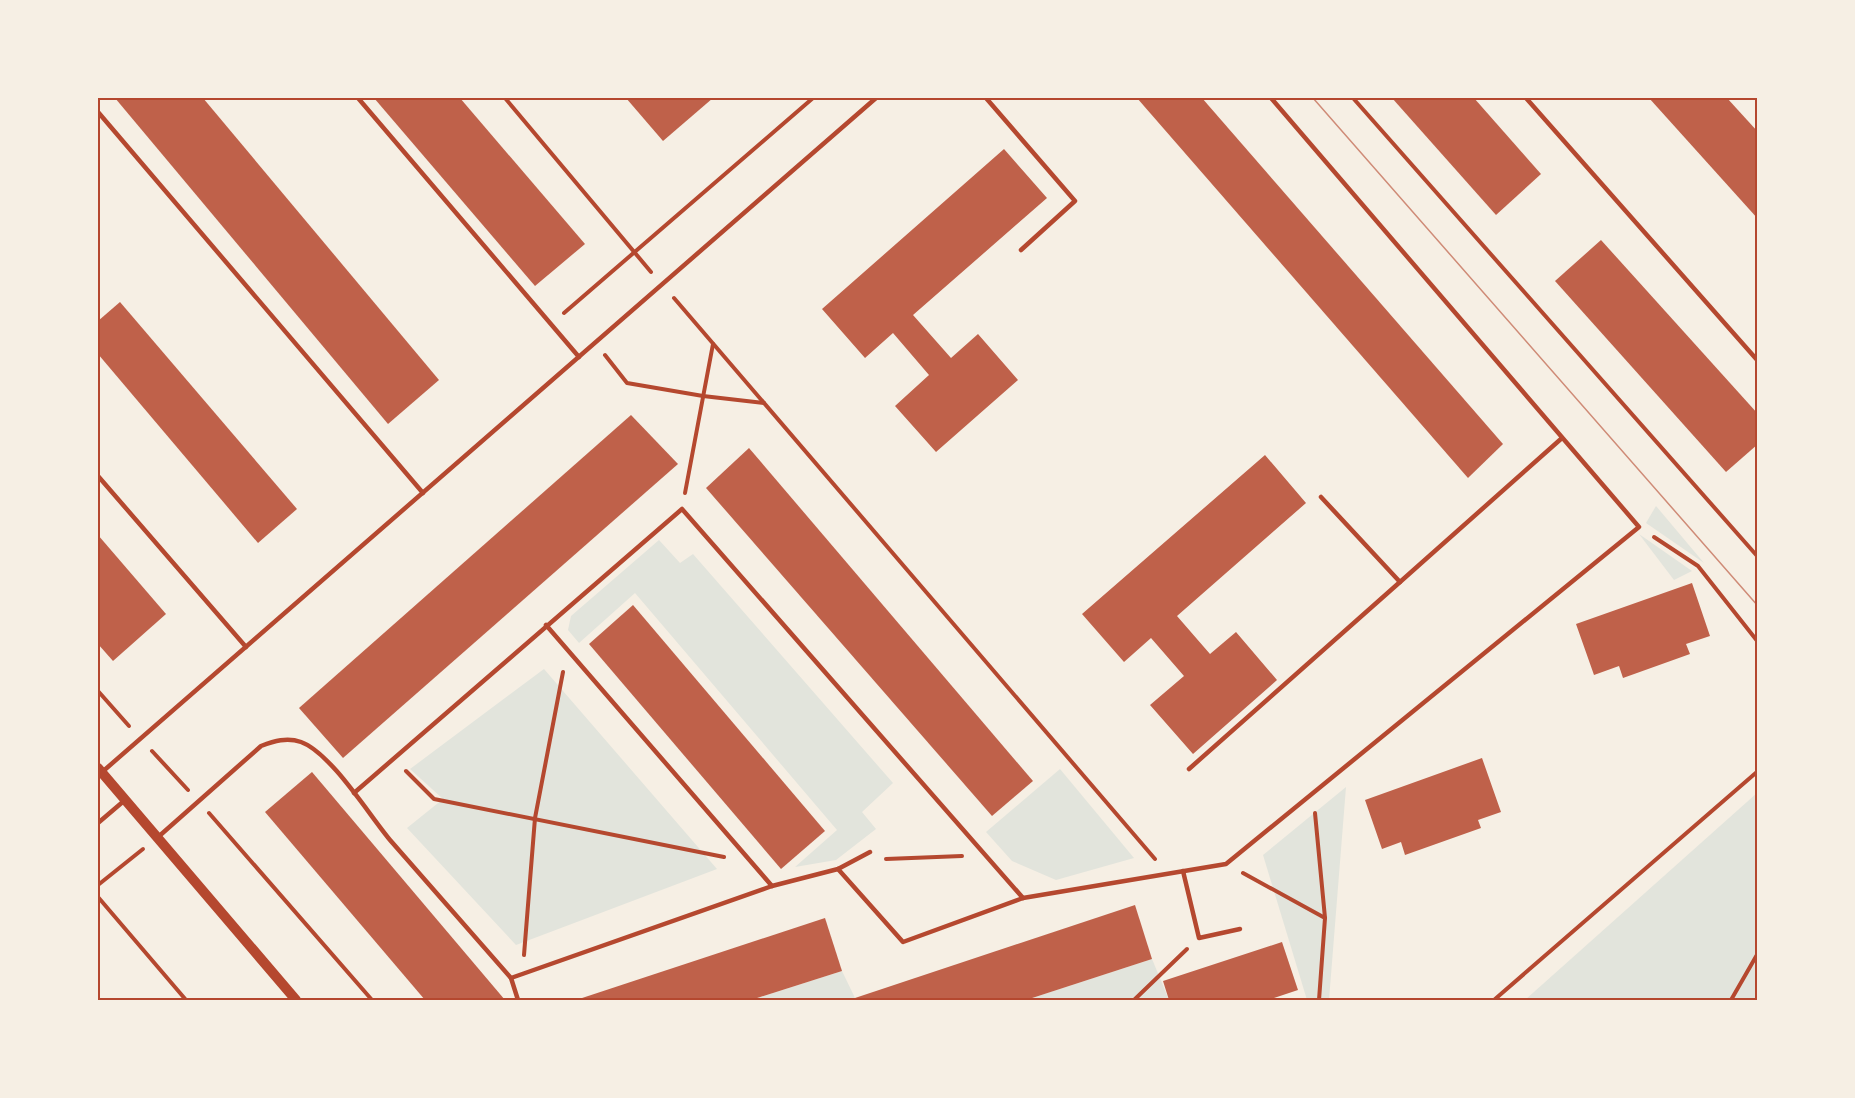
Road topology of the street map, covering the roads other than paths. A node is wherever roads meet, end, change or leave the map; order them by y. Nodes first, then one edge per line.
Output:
1 (358, 98) edge
2 (876, 98) edge
3 (986, 98) edge
4 (1271, 98) edge
5 (1526, 98) edge
6 (98, 112) edge
7 (1022, 250) dead end
8 (579, 357) junction
9 (1758, 361) edge
10 (1562, 438) junction
11 (98, 476) edge
12 (423, 493) junction
13 (1321, 497) dead end
14 (1400, 582) junction
15 (546, 625) junction
16 (246, 647) junction
17 (1190, 769) dead end
18 (99, 771) edge
19 (354, 793) junction
20 (125, 800) junction
21 (98, 823) edge
22 (158, 838) junction
23 (870, 852) dead end
24 (838, 869) junction
25 (1183, 871) junction
26 (772, 886) junction
27 (1023, 898) junction
28 (1240, 929) dead end
29 (511, 978) junction
30 (296, 1000) edge
31 (518, 1000) edge

1 - 8 lane
2 - 8 lane
3 - 7 lane
4 - 10 lane
5 - 9 lane
6 - 12 lane
8 - 12 lane
10 - 14 lane
10 - 25 lane
11 - 16 lane
12 - 16 lane
13 - 14 lane
14 - 17 lane
15 - 19 lane
15 - 26 lane
15 - 27 lane
16 - 18 lane
18 - 20 street
19 - 22 lane
19 - 29 lane
20 - 21 lane
20 - 22 street
22 - 30 street
23 - 24 lane
24 - 26 lane
24 - 27 lane
25 - 27 lane
25 - 28 lane
26 - 29 lane
29 - 31 lane

